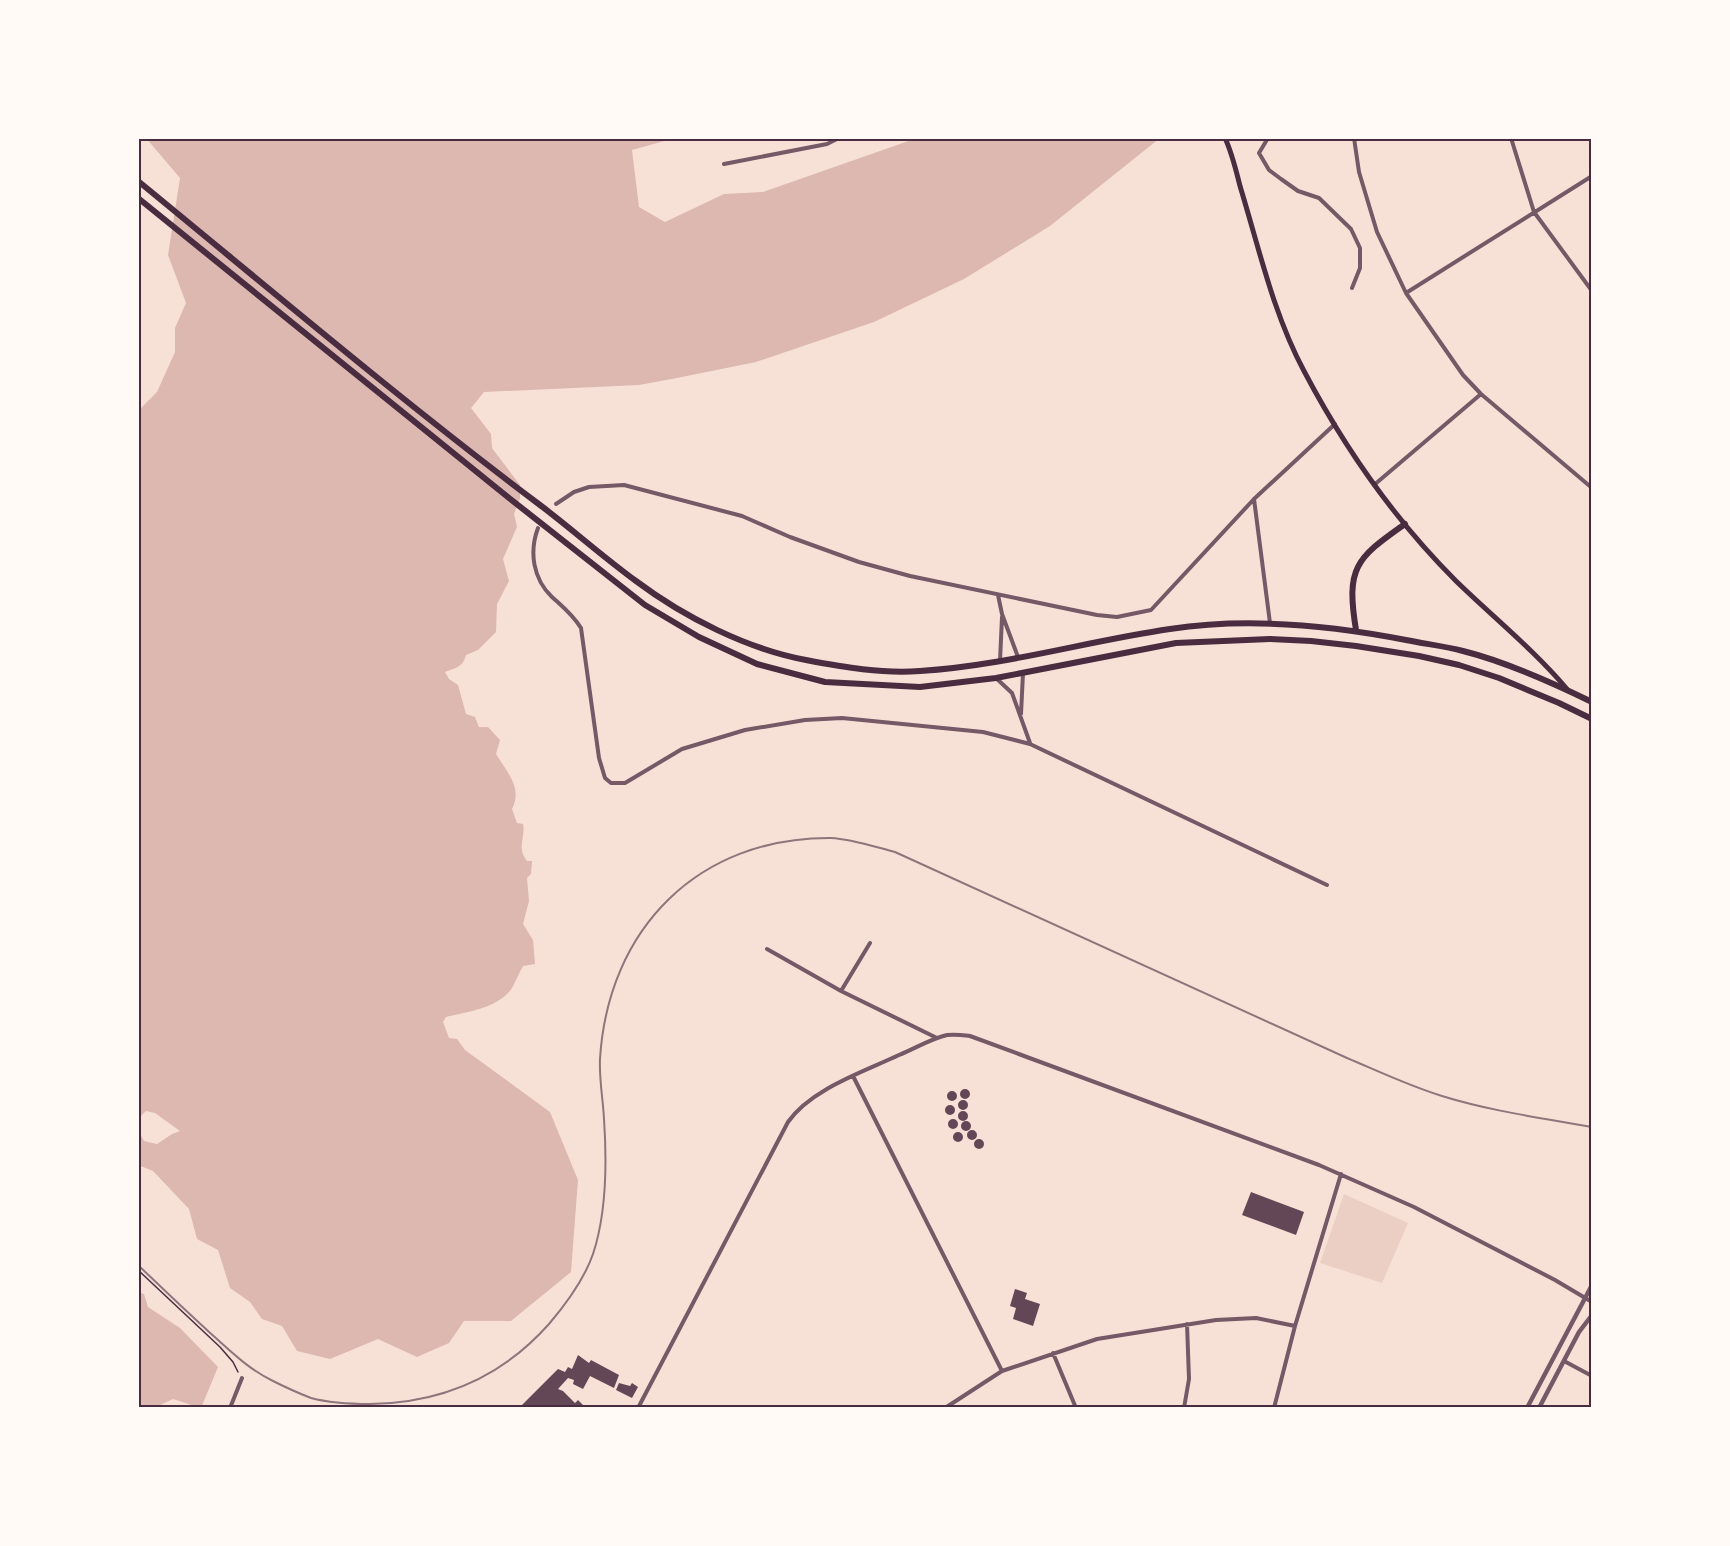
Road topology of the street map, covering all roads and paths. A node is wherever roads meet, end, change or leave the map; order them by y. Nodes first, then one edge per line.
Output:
1 (839, 138) edge
2 (1268, 138) edge
3 (1354, 138) edge
4 (1511, 138) edge
5 (1226, 141) edge
6 (724, 164) dead end
7 (1592, 176) edge
8 (138, 181) edge
9 (138, 198) edge
10 (1534, 212) junction
11 (1352, 288) dead end
12 (1592, 291) edge
13 (1406, 293) junction
14 (1480, 394) junction
15 (1335, 424) junction
16 (1374, 485) junction
17 (1592, 488) edge
18 (1254, 499) junction
19 (556, 504) dead end
20 (1405, 524) junction
21 (538, 528) dead end
22 (998, 595) junction
23 (1002, 614) junction
24 (1270, 623) junction
25 (1356, 630) junction
26 (1018, 657) junction
27 (1000, 662) junction
28 (1023, 673) junction
29 (996, 678) junction
30 (1568, 690) junction
31 (1592, 702) edge
32 (1021, 718) junction
33 (1592, 719) edge
34 (1030, 744) junction
35 (1327, 885) dead end
36 (870, 943) dead end
37 (767, 949) dead end
38 (841, 991) junction
39 (937, 1038) junction
40 (853, 1076) junction
41 (1341, 1174) junction
42 (138, 1270) edge
43 (1592, 1285) edge
44 (1585, 1298) junction
45 (1592, 1302) edge
46 (1592, 1315) edge
47 (1187, 1324) junction
48 (1294, 1326) junction
49 (1053, 1353) junction
50 (1563, 1360) junction
51 (1002, 1371) junction
52 (1592, 1376) edge
53 (242, 1378) joint
54 (230, 1408) edge
55 (638, 1408) edge
56 (945, 1408) edge
57 (1076, 1408) edge
58 (1184, 1408) edge
59 (1274, 1408) edge
60 (1527, 1408) edge
61 (1539, 1408) edge

1 - 6 street
2 - 11 street
3 - 13 street
4 - 10 street
5 - 15 main road
7 - 10 street
8 - 27 highway
9 - 29 highway
10 - 12 street
10 - 13 street
13 - 14 street
14 - 16 street
14 - 17 street
15 - 16 main road
15 - 18 street
16 - 20 main road
18 - 22 street
18 - 24 street
19 - 22 street
20 - 25 highway
20 - 30 main road
21 - 34 street
22 - 23 street
23 - 26 street
23 - 27 street
24 - 25 highway
24 - 26 highway
25 - 30 highway
26 - 27 highway
28 - 29 highway
28 - 32 street
28 - 33 highway
29 - 32 street
30 - 31 highway
32 - 34 street
34 - 35 street
36 - 38 street
37 - 38 street
38 - 39 street
39 - 40 street
39 - 41 street
40 - 51 street
40 - 55 street
41 - 44 street
41 - 48 street
42 - 53 path
43 - 44 street
44 - 45 street
44 - 60 street
46 - 50 street
47 - 48 street
47 - 49 street
47 - 58 street
48 - 59 street
49 - 51 street
49 - 57 street
50 - 52 street
50 - 61 street
51 - 56 street
53 - 54 street

